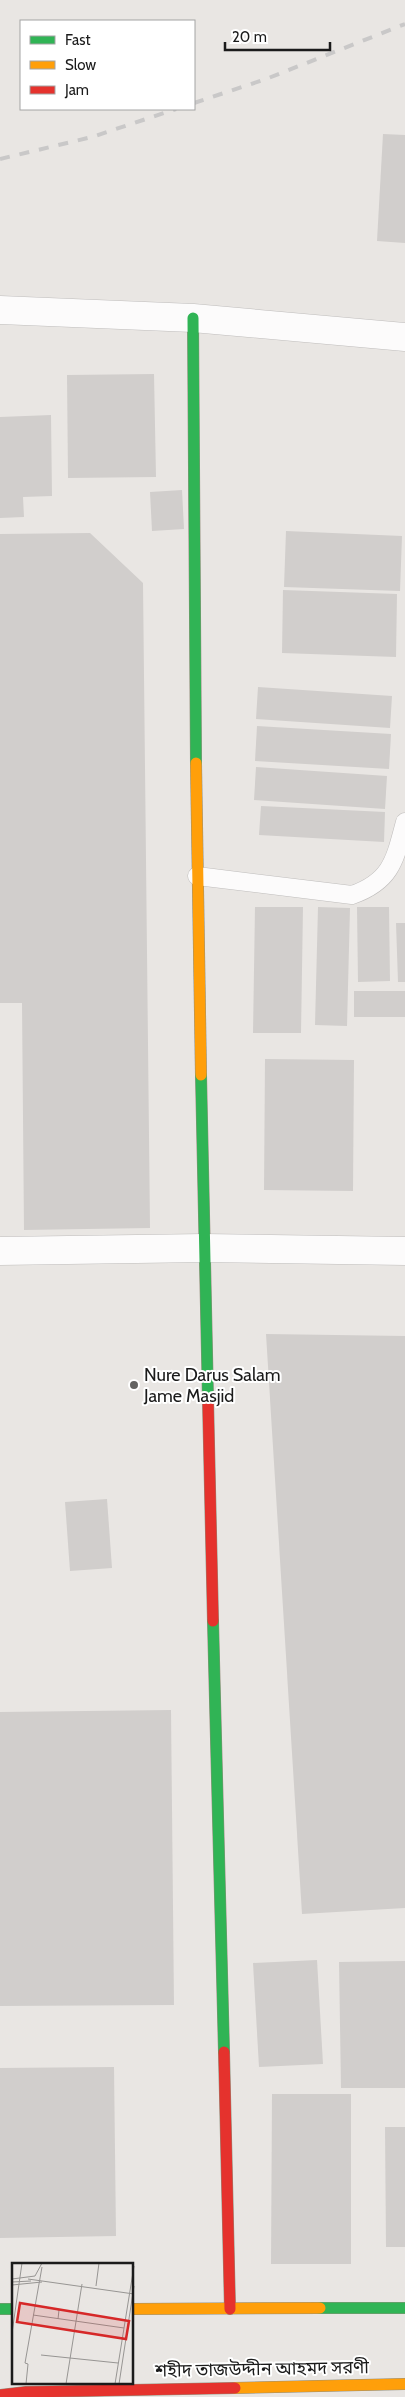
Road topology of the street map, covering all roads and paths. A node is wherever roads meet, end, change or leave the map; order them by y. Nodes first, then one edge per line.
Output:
1 (0, 310) edge
2 (193, 318) junction
3 (405, 337) edge
4 (405, 822) edge
5 (197, 876) junction
6 (204, 1248) junction
7 (0, 1251) edge
8 (405, 1251) edge
9 (405, 2308) edge
10 (134, 2309) edge
11 (230, 2309) junction
12 (405, 2384) edge
13 (229, 2392) edge
14 (0, 2395) edge

1 - 2 street
2 - 3 street
2 - 5 street
4 - 5 lane
5 - 6 street
6 - 7 street
6 - 8 street
6 - 11 street
9 - 11 street
10 - 11 street
12 - 13 street, শহীদ তাজউদ্দীন আহমদ সরণী
13 - 14 street, শহীদ তাজউদ্দীন আহমদ সরণী

